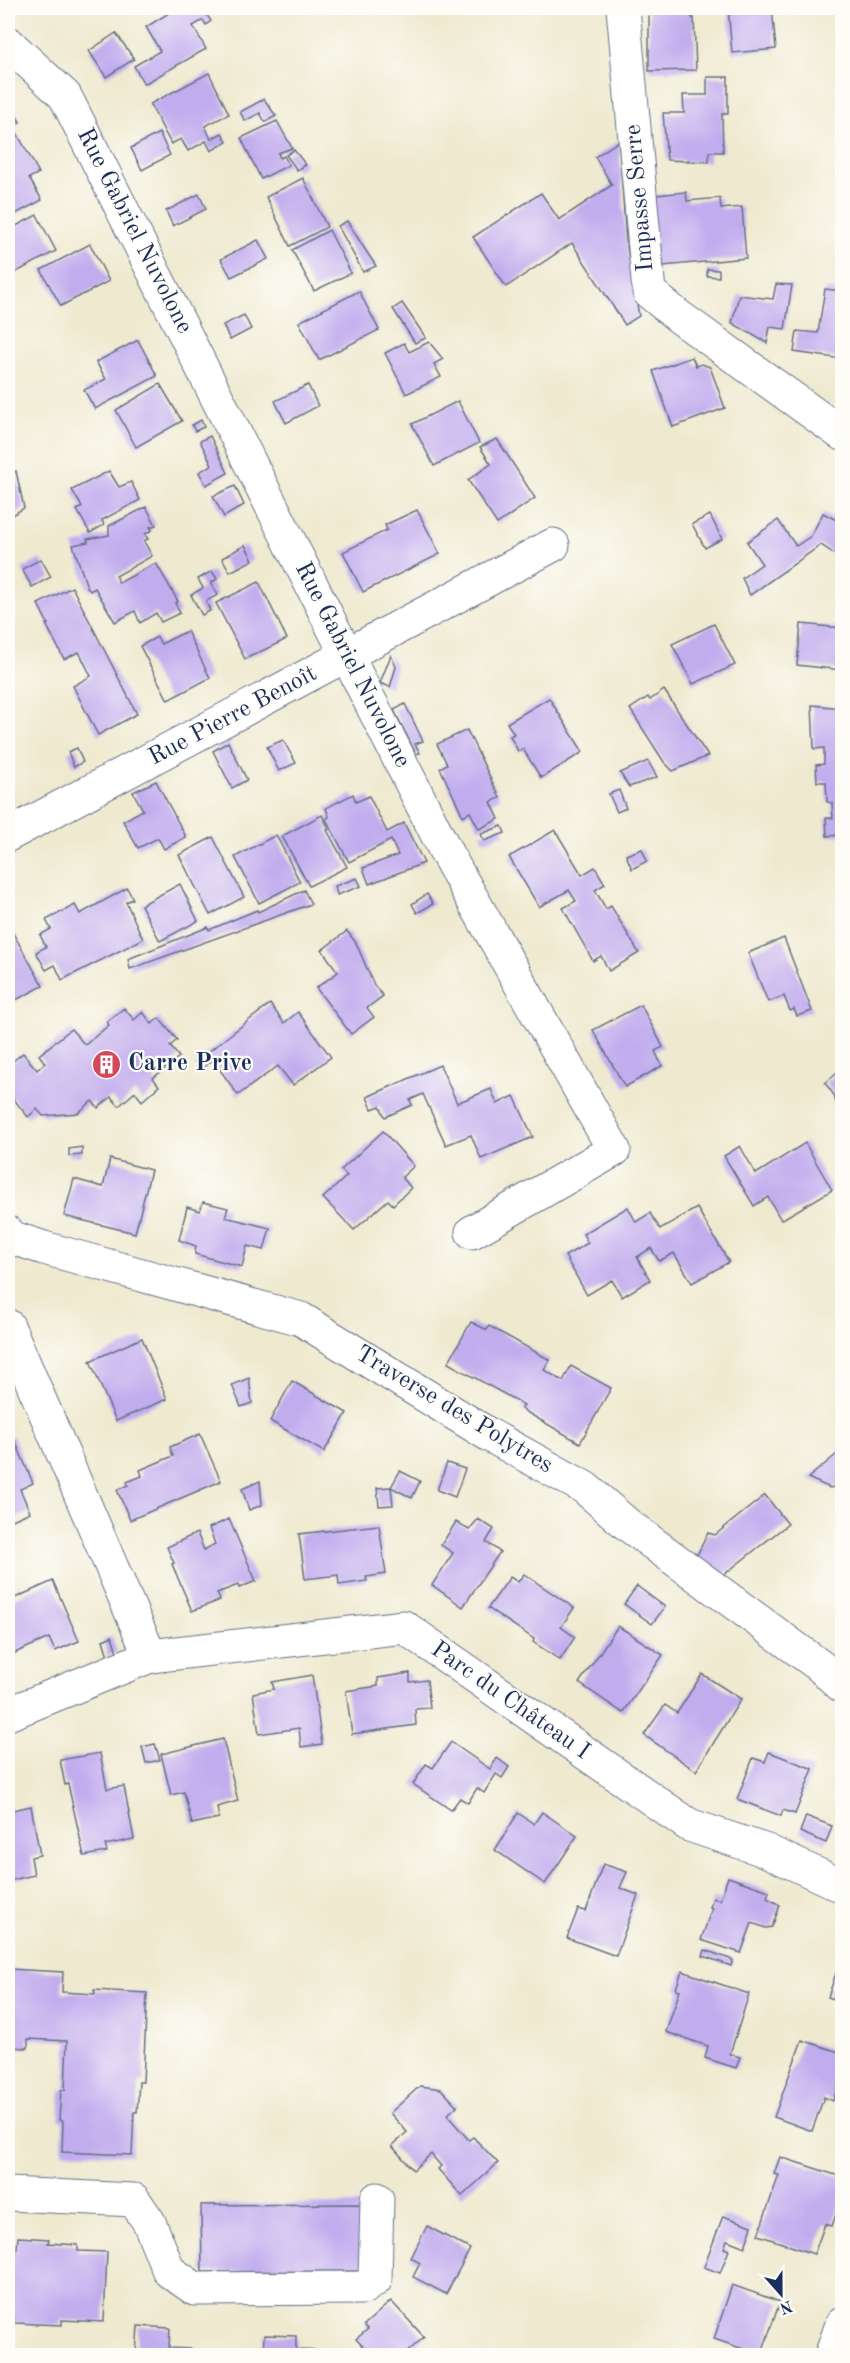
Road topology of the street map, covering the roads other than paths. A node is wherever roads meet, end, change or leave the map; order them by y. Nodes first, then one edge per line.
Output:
1 (623, 8) edge
2 (8, 43) edge
3 (843, 434) edge
4 (553, 545) dead end
5 (348, 655) junction
6 (8, 835) edge
7 (472, 1232) dead end
8 (9, 1241) edge
9 (8, 1326) edge
10 (150, 1656) junction
11 (843, 1686) edge
12 (8, 1714) edge
13 (843, 1887) edge
14 (8, 2194) edge
15 (377, 2199) dead end
16 (843, 2324) edge
17 (831, 2355) edge

1 - 3 street, Impasse Serre
2 - 5 street, Rue Gabriel Nuvolone
4 - 5 street, Rue Pierre Benoît
5 - 6 street, Rue Pierre Benoît
5 - 7 street, Rue Gabriel Nuvolone
8 - 11 street, Traverse des Polytres
9 - 10 street
10 - 12 street, Parc du Château I
10 - 13 street, Parc du Château I
14 - 15 street
16 - 17 street

